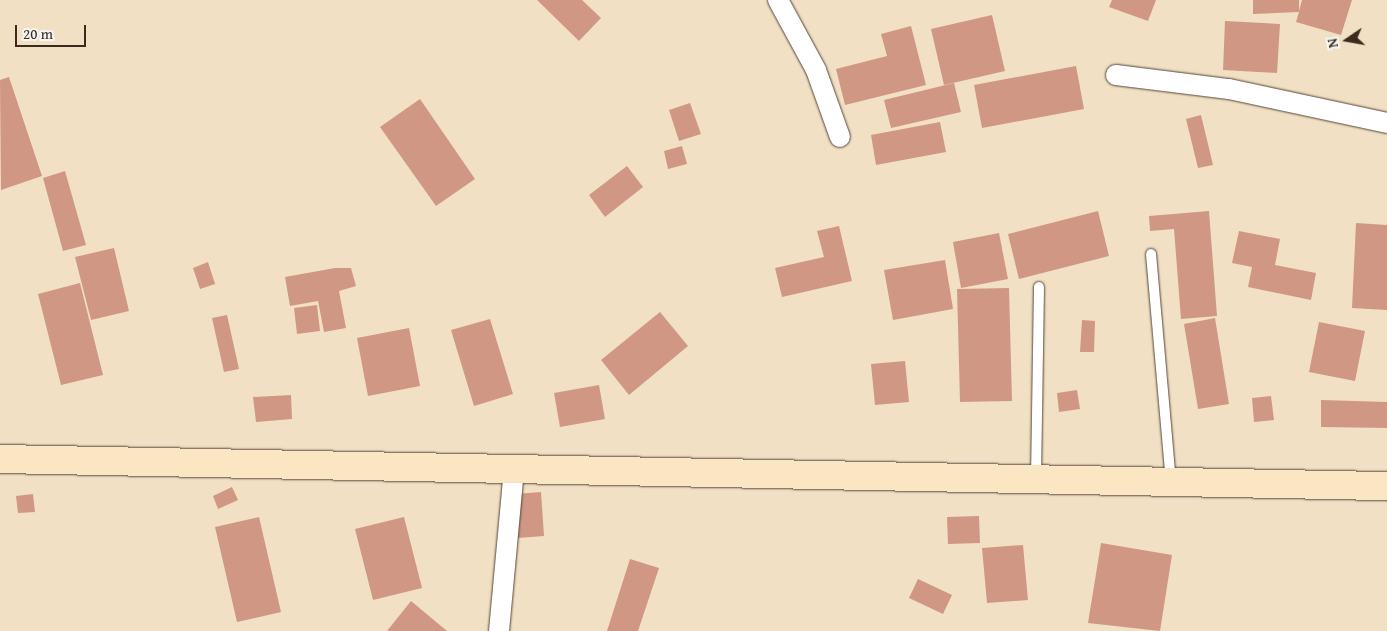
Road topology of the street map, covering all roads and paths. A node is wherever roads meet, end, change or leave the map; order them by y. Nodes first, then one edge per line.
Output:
1 (778, 0) edge
2 (1116, 75) dead end
3 (1387, 123) edge
4 (840, 137) dead end
5 (1151, 254) dead end
6 (1039, 287) dead end
7 (0, 460) edge
8 (514, 469) junction
9 (1036, 479) junction
10 (1171, 482) junction
11 (1387, 486) edge
12 (499, 631) edge

1 - 4 street
2 - 3 street
5 - 10 lane
6 - 9 lane
7 - 8 main road
8 - 9 main road
8 - 12 street
9 - 10 main road
10 - 11 main road

